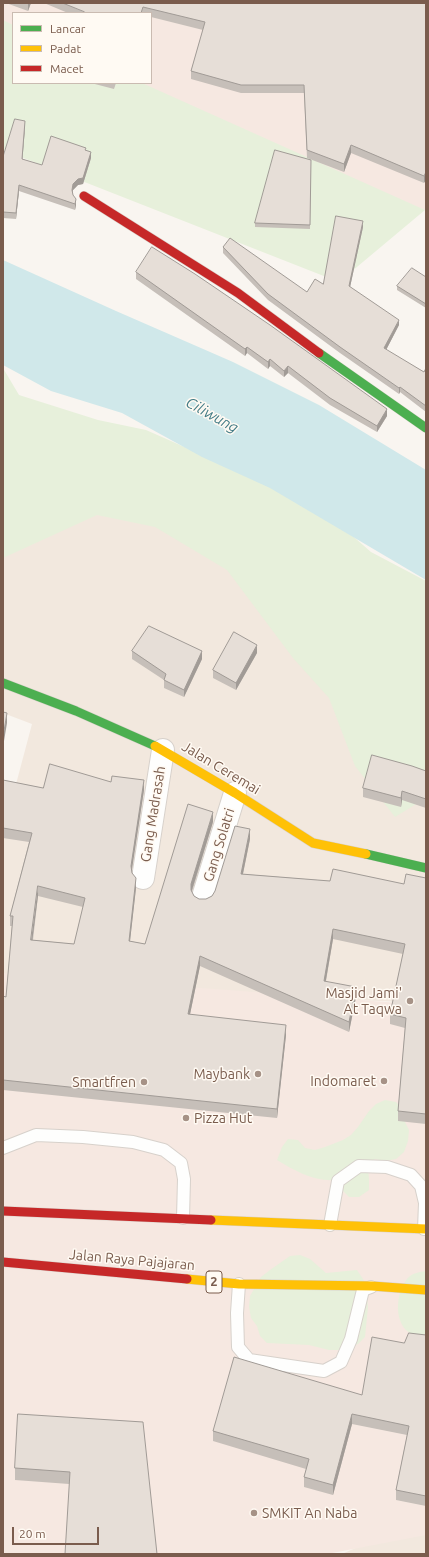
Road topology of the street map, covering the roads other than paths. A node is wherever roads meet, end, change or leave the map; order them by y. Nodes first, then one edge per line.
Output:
1 (84, 196) dead end
2 (426, 428) edge
3 (3, 683) edge
4 (163, 750) junction
5 (235, 793) junction
6 (426, 868) edge
7 (143, 878) dead end
8 (203, 897) edge
9 (3, 1148) edge
10 (3, 1210) edge
11 (183, 1218) junction
12 (330, 1225) junction
13 (425, 1229) edge
14 (3, 1262) edge
15 (239, 1284) junction
16 (372, 1286) junction
17 (426, 1290) edge

1 - 2 main road
3 - 4 main road, Jalan Ceremai
4 - 5 main road, Jalan Ceremai
4 - 7 street, Gang Madrasah
5 - 6 main road, Jalan Ceremai
5 - 8 street, Gang Solatri
9 - 11 lane
10 - 11 main road
11 - 12 main road
12 - 13 main road
12 - 13 lane
14 - 15 main road, Jalan Raya Pajajaran / 2
15 - 16 main road, Jalan Raya Pajajaran / 2
15 - 16 lane
16 - 17 main road, Jalan Raya Pajajaran / 2

